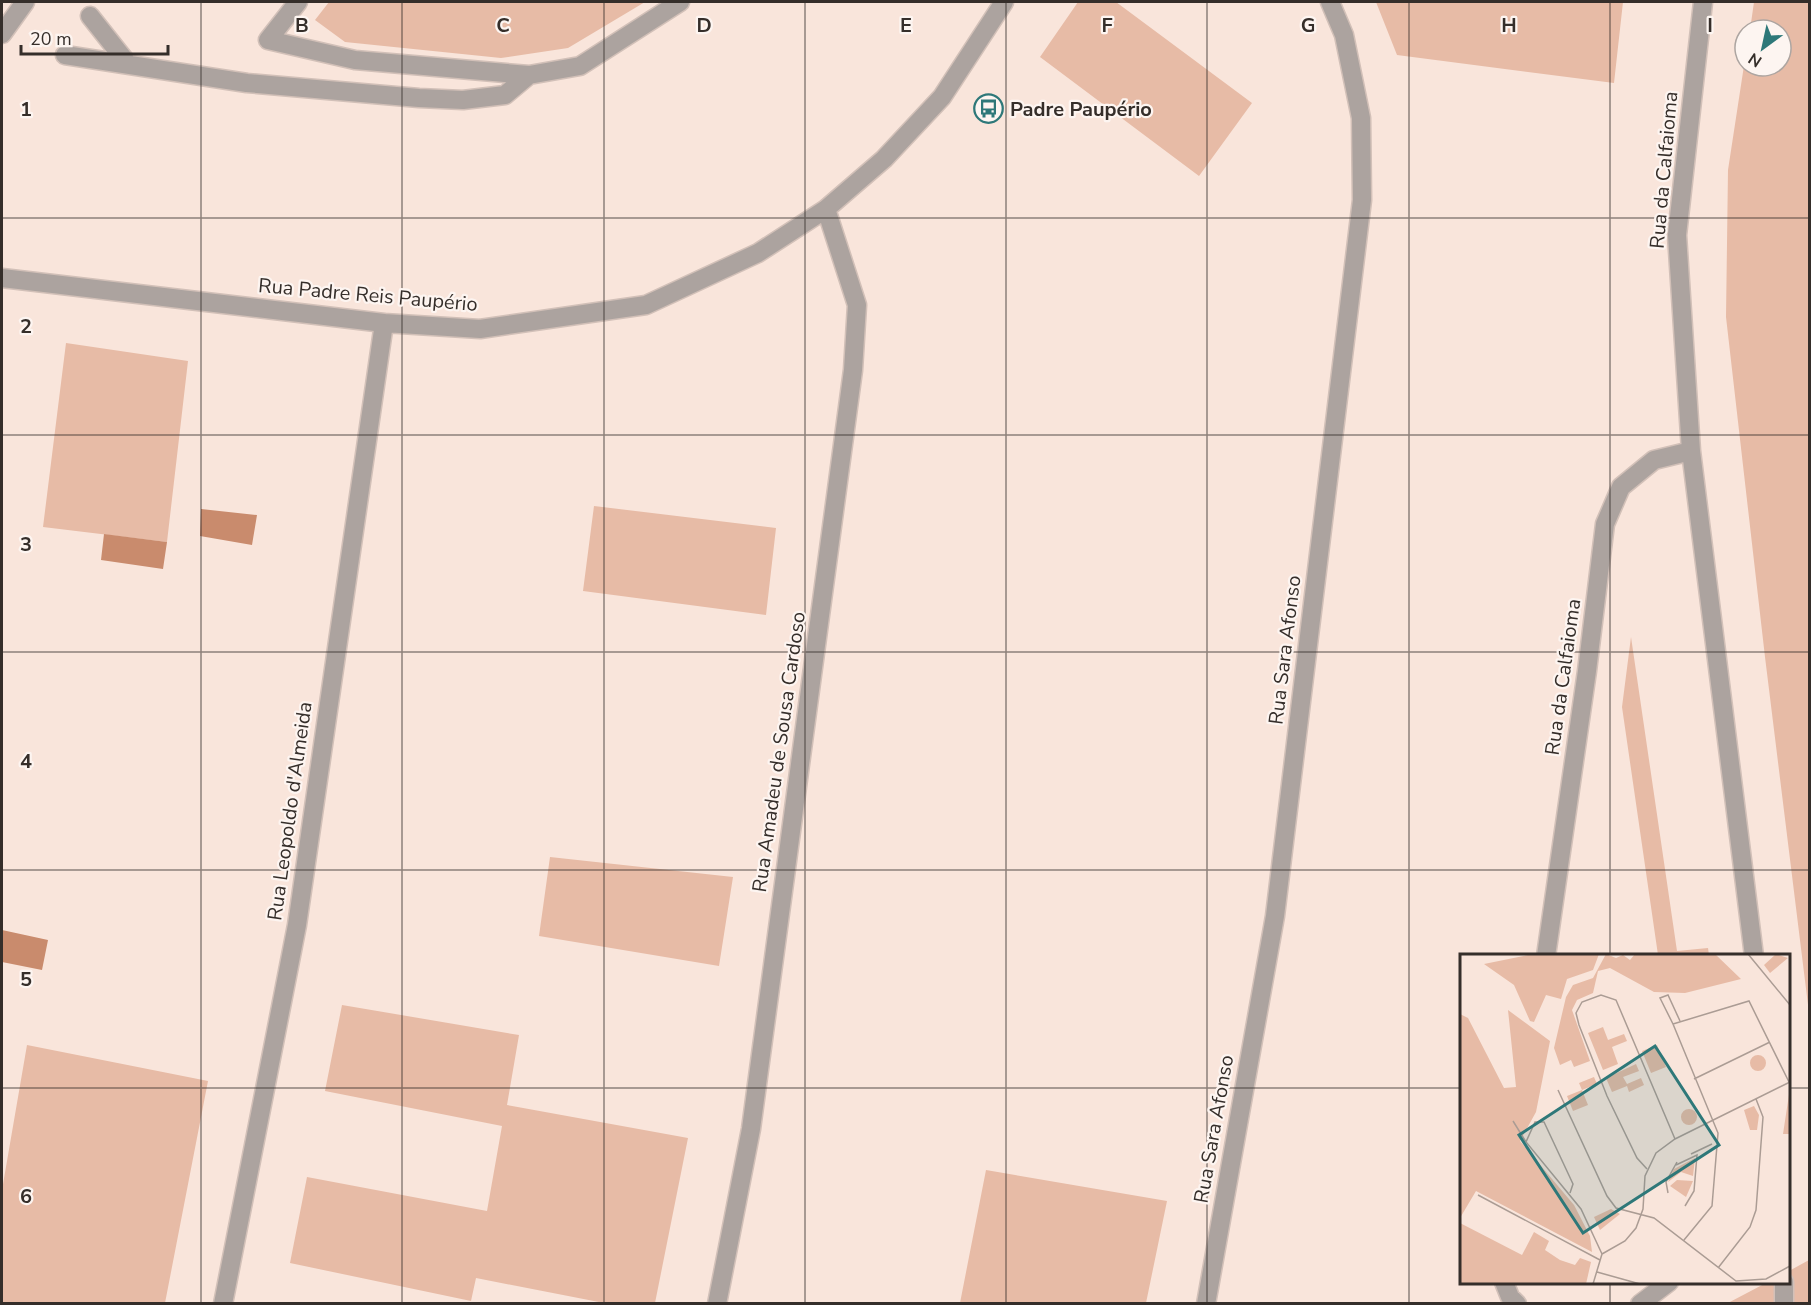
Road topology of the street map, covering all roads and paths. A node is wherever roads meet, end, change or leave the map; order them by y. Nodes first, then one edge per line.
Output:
1 (25, 2) edge
2 (298, 2) edge
3 (680, 2) edge
4 (1004, 2) edge
5 (1330, 2) edge
6 (1703, 2) edge
7 (90, 16) dead end
8 (2, 34) edge
9 (65, 55) dead end
10 (128, 64) junction
11 (529, 75) junction
12 (826, 209) junction
13 (2, 278) edge
14 (384, 323) junction
15 (1691, 451) junction
16 (1546, 954) edge
17 (1754, 954) edge
18 (1505, 1284) edge
19 (1666, 1284) edge
20 (1784, 1284) edge
21 (223, 1304) edge
22 (717, 1304) edge
23 (1206, 1304) edge
24 (1517, 1304) edge
25 (1640, 1304) edge
26 (1784, 1304) edge

1 - 8 street
2 - 11 street
3 - 11 street
4 - 12 street, Rua Padre Reis Paupério
5 - 23 street, Rua Sara Afonso
6 - 15 street, Rua da Calfaioma
7 - 10 street
9 - 10 street
10 - 11 street
12 - 14 street, Rua Padre Reis Paupério
12 - 22 street, Rua Amadeu de Sousa Cardoso
13 - 14 street, Rua Padre Reis Paupério
14 - 21 street, Rua Leopoldo d'Almeida
15 - 16 street, Rua da Calfaioma
15 - 17 street, Rua da Calfaioma
18 - 24 street
19 - 25 street
20 - 26 street

